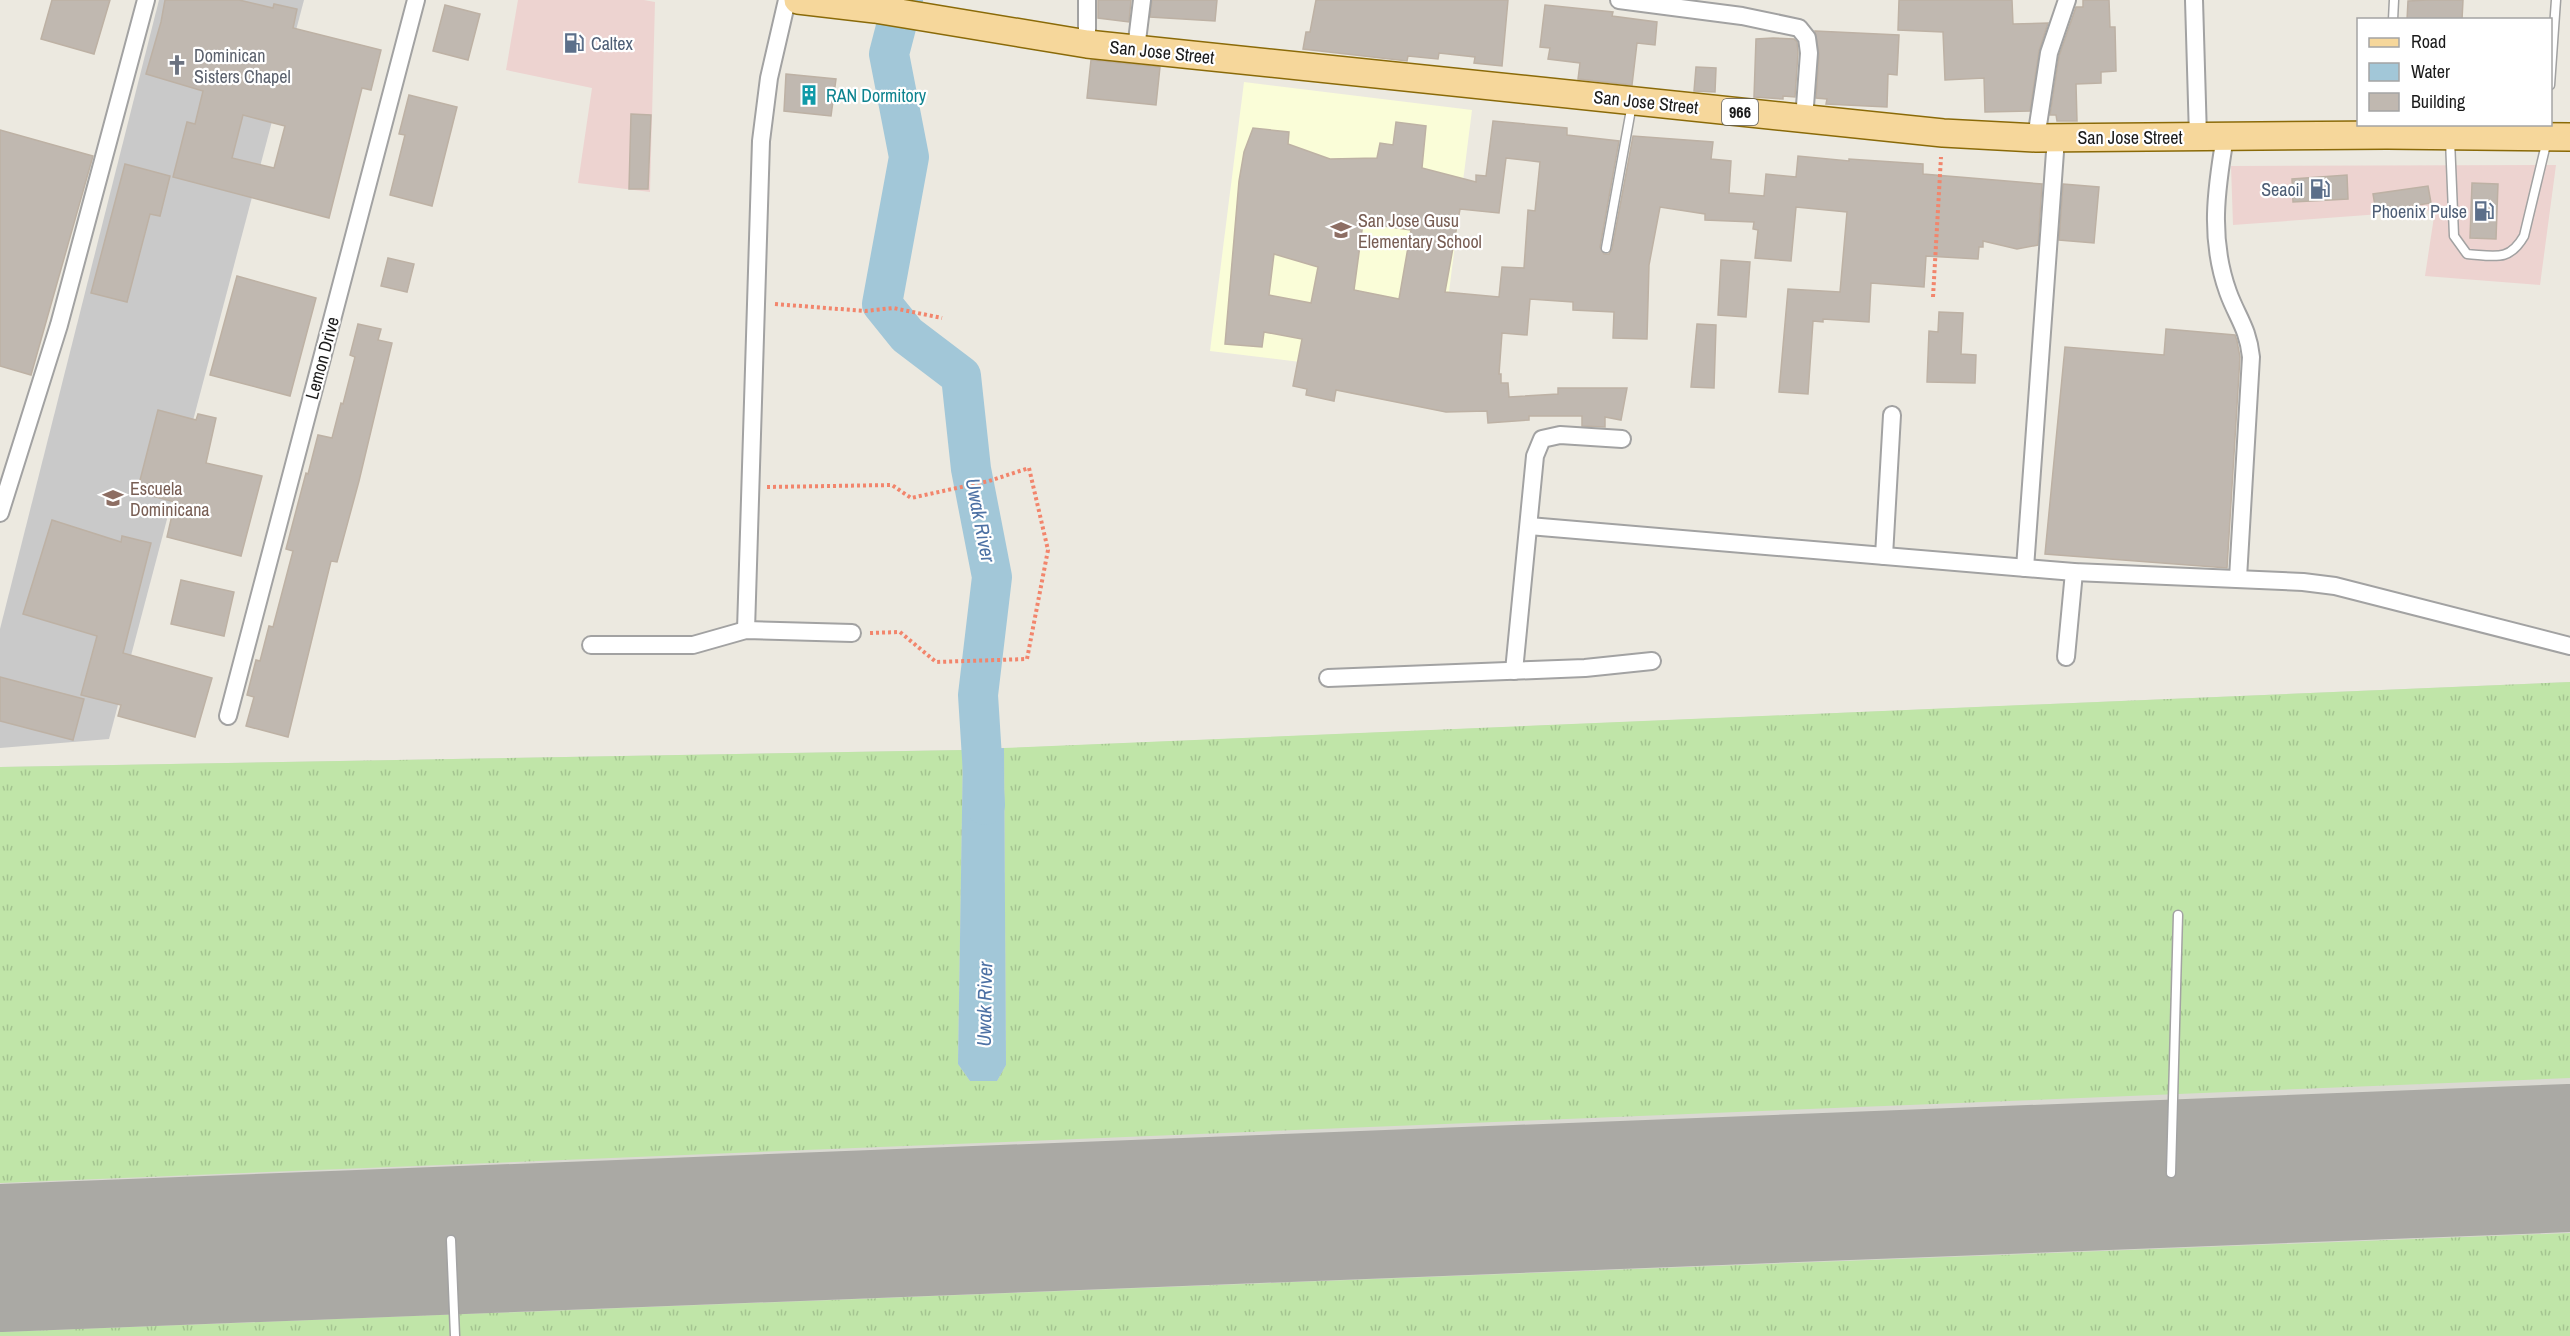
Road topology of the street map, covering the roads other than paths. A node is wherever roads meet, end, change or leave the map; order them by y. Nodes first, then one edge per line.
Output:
1 (146, 0) edge
2 (416, 0) edge
3 (787, 0) edge
4 (798, 0) edge
5 (1087, 0) edge
6 (1142, 0) edge
7 (1619, 0) edge
8 (2067, 0) edge
9 (2194, 0) edge
10 (2394, 0) edge
11 (2556, 0) edge
12 (1743, 8) edge
13 (2393, 18) edge
14 (1087, 44) junction
15 (1136, 49) junction
16 (2552, 57) edge
17 (1632, 100) junction
18 (1804, 119) junction
19 (2387, 130) edge
20 (2555, 133) edge
21 (2450, 135) junction
22 (2198, 137) junction
23 (2225, 137) junction
24 (2046, 138) junction
25 (1606, 248) dead end
26 (1892, 415) dead end
27 (1622, 439) dead end
28 (0, 513) edge
29 (1529, 526) junction
30 (1884, 556) junction
31 (2025, 568) junction
32 (2074, 572) junction
33 (2238, 578) junction
34 (746, 630) junction
35 (852, 633) road end
36 (591, 645) dead end
37 (2570, 646) edge
38 (2066, 657) dead end
39 (1652, 661) dead end
40 (1514, 671) junction
41 (1328, 678) dead end
42 (228, 716) dead end
43 (2178, 915) dead end
44 (2171, 1173) dead end
45 (451, 1240) dead end
46 (454, 1336) edge

1 - 28 street
2 - 42 street, Lemon Drive
3 - 34 street
4 - 14 main road, San Jose Street / 966
5 - 14 street
6 - 15 street
7 - 12 street
8 - 24 street
9 - 22 street
10 - 13 lane
11 - 16 lane
12 - 18 street
14 - 15 main road, San Jose Street / 966
15 - 17 main road, San Jose Street / 966
17 - 18 main road, San Jose Street / 966
17 - 25 lane
18 - 24 main road, San Jose Street / 966
19 - 21 main road, San Jose Street / 966
19 - 23 main road, San Jose Street / 966
20 - 21 main road, San Jose Street / 966
20 - 21 lane
22 - 23 main road, San Jose Street / 966
22 - 24 main road, San Jose Street / 966
23 - 33 street
24 - 31 street
26 - 30 street
27 - 29 street
29 - 30 street
29 - 40 street
30 - 31 street
31 - 32 street
32 - 33 street
32 - 38 street
33 - 37 street
34 - 35 street
34 - 36 street
39 - 40 street
40 - 41 street
43 - 44 lane
45 - 46 lane

